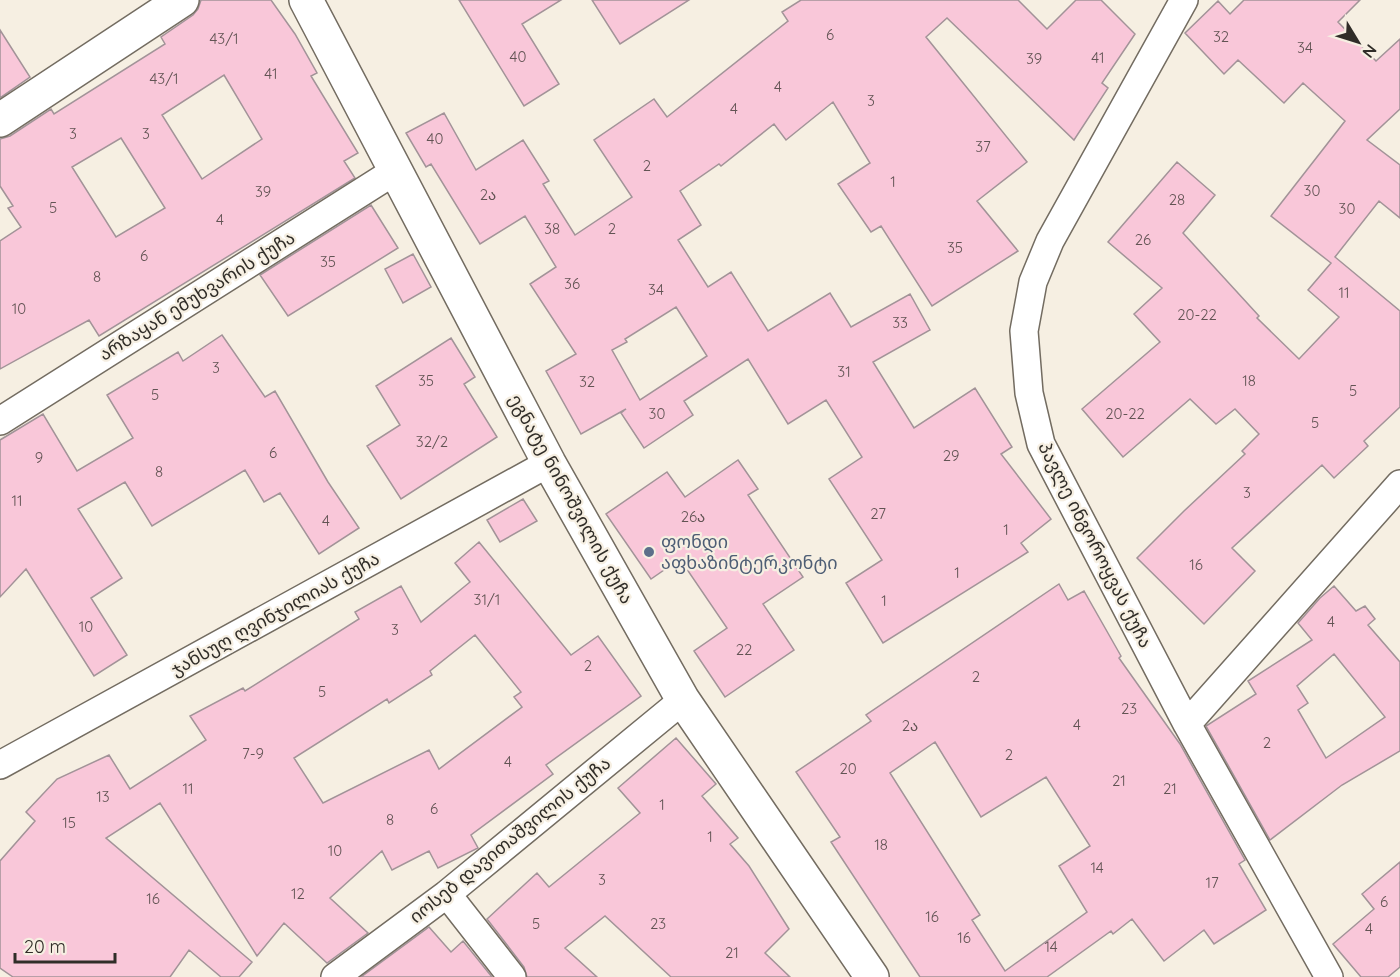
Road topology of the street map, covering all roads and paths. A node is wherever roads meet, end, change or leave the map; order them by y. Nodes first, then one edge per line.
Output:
1 (182, 0) edge
2 (306, 0) edge
3 (1184, 0) edge
4 (0, 120) edge
5 (395, 171) junction
6 (0, 421) edge
7 (549, 463) junction
8 (1400, 484) edge
9 (683, 700) junction
10 (1187, 724) junction
11 (0, 765) edge
12 (447, 894) junction
13 (335, 977) edge
14 (512, 977) edge
15 (872, 977) edge
16 (1329, 977) edge

1 - 4 main road
2 - 5 main road, ეგნატე ნინოშვილის ქუჩა
3 - 10 street, პავლე ინგოროყვას ქუჩა
5 - 6 street, არზაყან ემუხვარის ქუჩა
5 - 7 main road, ეგნატე ნინოშვილის ქუჩა
7 - 9 main road, ეგნატე ნინოშვილის ქუჩა
7 - 11 street, ჯანსუღ ღვინჯილიას ქუჩა
8 - 10 street
9 - 12 street, იოსებ დავითაშვილის ქუჩა
9 - 15 main road, ეგნატე ნინოშვილის ქუჩა
10 - 16 street, პავლე ინგოროყვას ქუჩა
12 - 13 street, იოსებ დავითაშვილის ქუჩა
12 - 14 street

